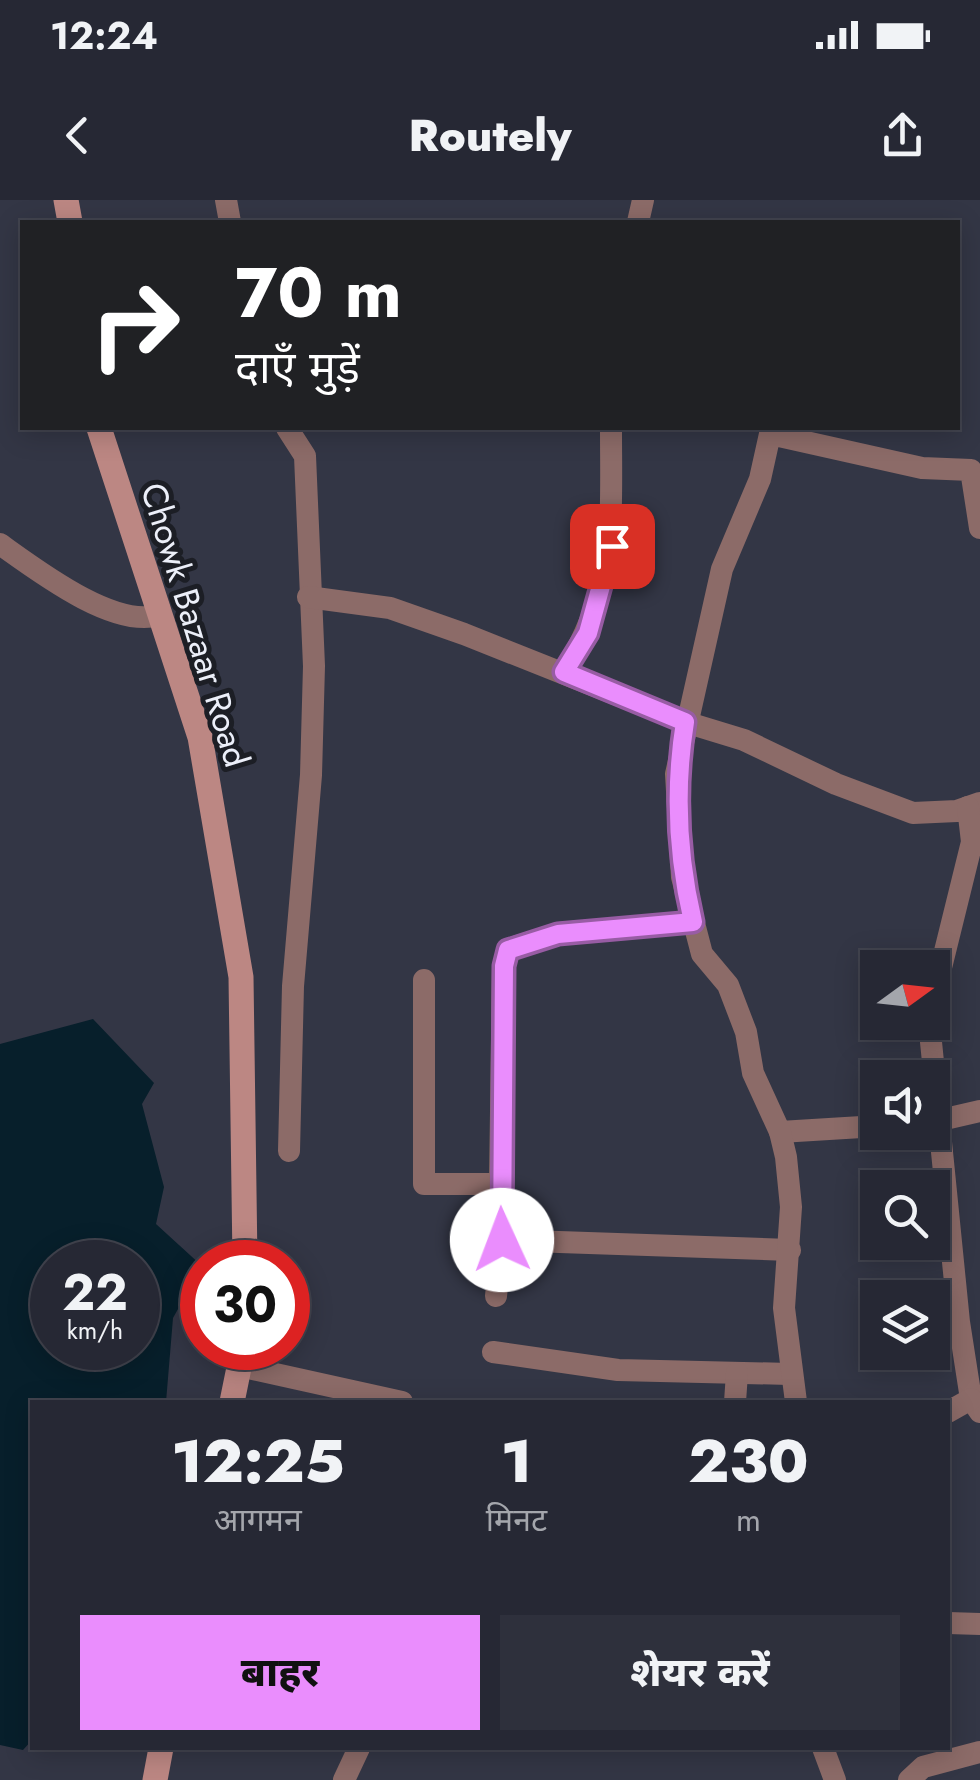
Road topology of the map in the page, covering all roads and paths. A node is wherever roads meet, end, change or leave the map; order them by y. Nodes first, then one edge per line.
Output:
1 (100, 430) edge
2 (288, 430) edge
3 (611, 430) edge
4 (766, 431) edge
5 (980, 528) edge
6 (0, 544) edge
7 (308, 597) junction
8 (159, 614) junction
9 (564, 672) junction
10 (685, 722) junction
11 (974, 805) edge
12 (693, 922) junction
13 (945, 950) edge
14 (424, 980) dead end
15 (980, 1111) edge
16 (950, 1118) edge
17 (860, 1127) edge
18 (780, 1132) junction
19 (939, 1150) edge
20 (289, 1151) dead end
21 (500, 1184) junction
22 (245, 1240) edge
23 (502, 1240) junction
24 (790, 1250) junction
25 (496, 1296) dead end
26 (493, 1352) dead end
27 (238, 1370) edge
28 (288, 1370) edge
29 (737, 1373) junction
30 (790, 1374) junction
31 (232, 1400) edge
32 (395, 1400) edge
33 (734, 1400) edge
34 (796, 1400) edge
35 (976, 1405) edge
36 (950, 1412) edge
37 (950, 1623) edge
38 (980, 1624) edge
39 (161, 1750) edge
40 (359, 1750) edge
41 (824, 1750) edge
42 (980, 1752) edge
43 (154, 1780) edge
44 (344, 1780) edge
45 (835, 1780) edge
46 (909, 1780) edge

1 - 8 main road, Chowk Bazaar Road
2 - 7 street
3 - 9 street
4 - 5 street
4 - 10 street
6 - 8 street
7 - 9 street
7 - 20 street
8 - 22 main road, Chowk Bazaar Road
9 - 10 street
10 - 11 street
10 - 12 street
11 - 13 street
12 - 18 street
12 - 21 street
14 - 21 street
15 - 16 street
17 - 18 street
18 - 24 street
19 - 35 street
21 - 23 street
23 - 24 street
23 - 25 street
24 - 30 street
26 - 29 street
27 - 31 main road
28 - 32 street
29 - 30 street
29 - 33 street
30 - 34 street
35 - 36 street
37 - 38 street
39 - 43 main road
40 - 44 street
41 - 45 street
42 - 46 street

